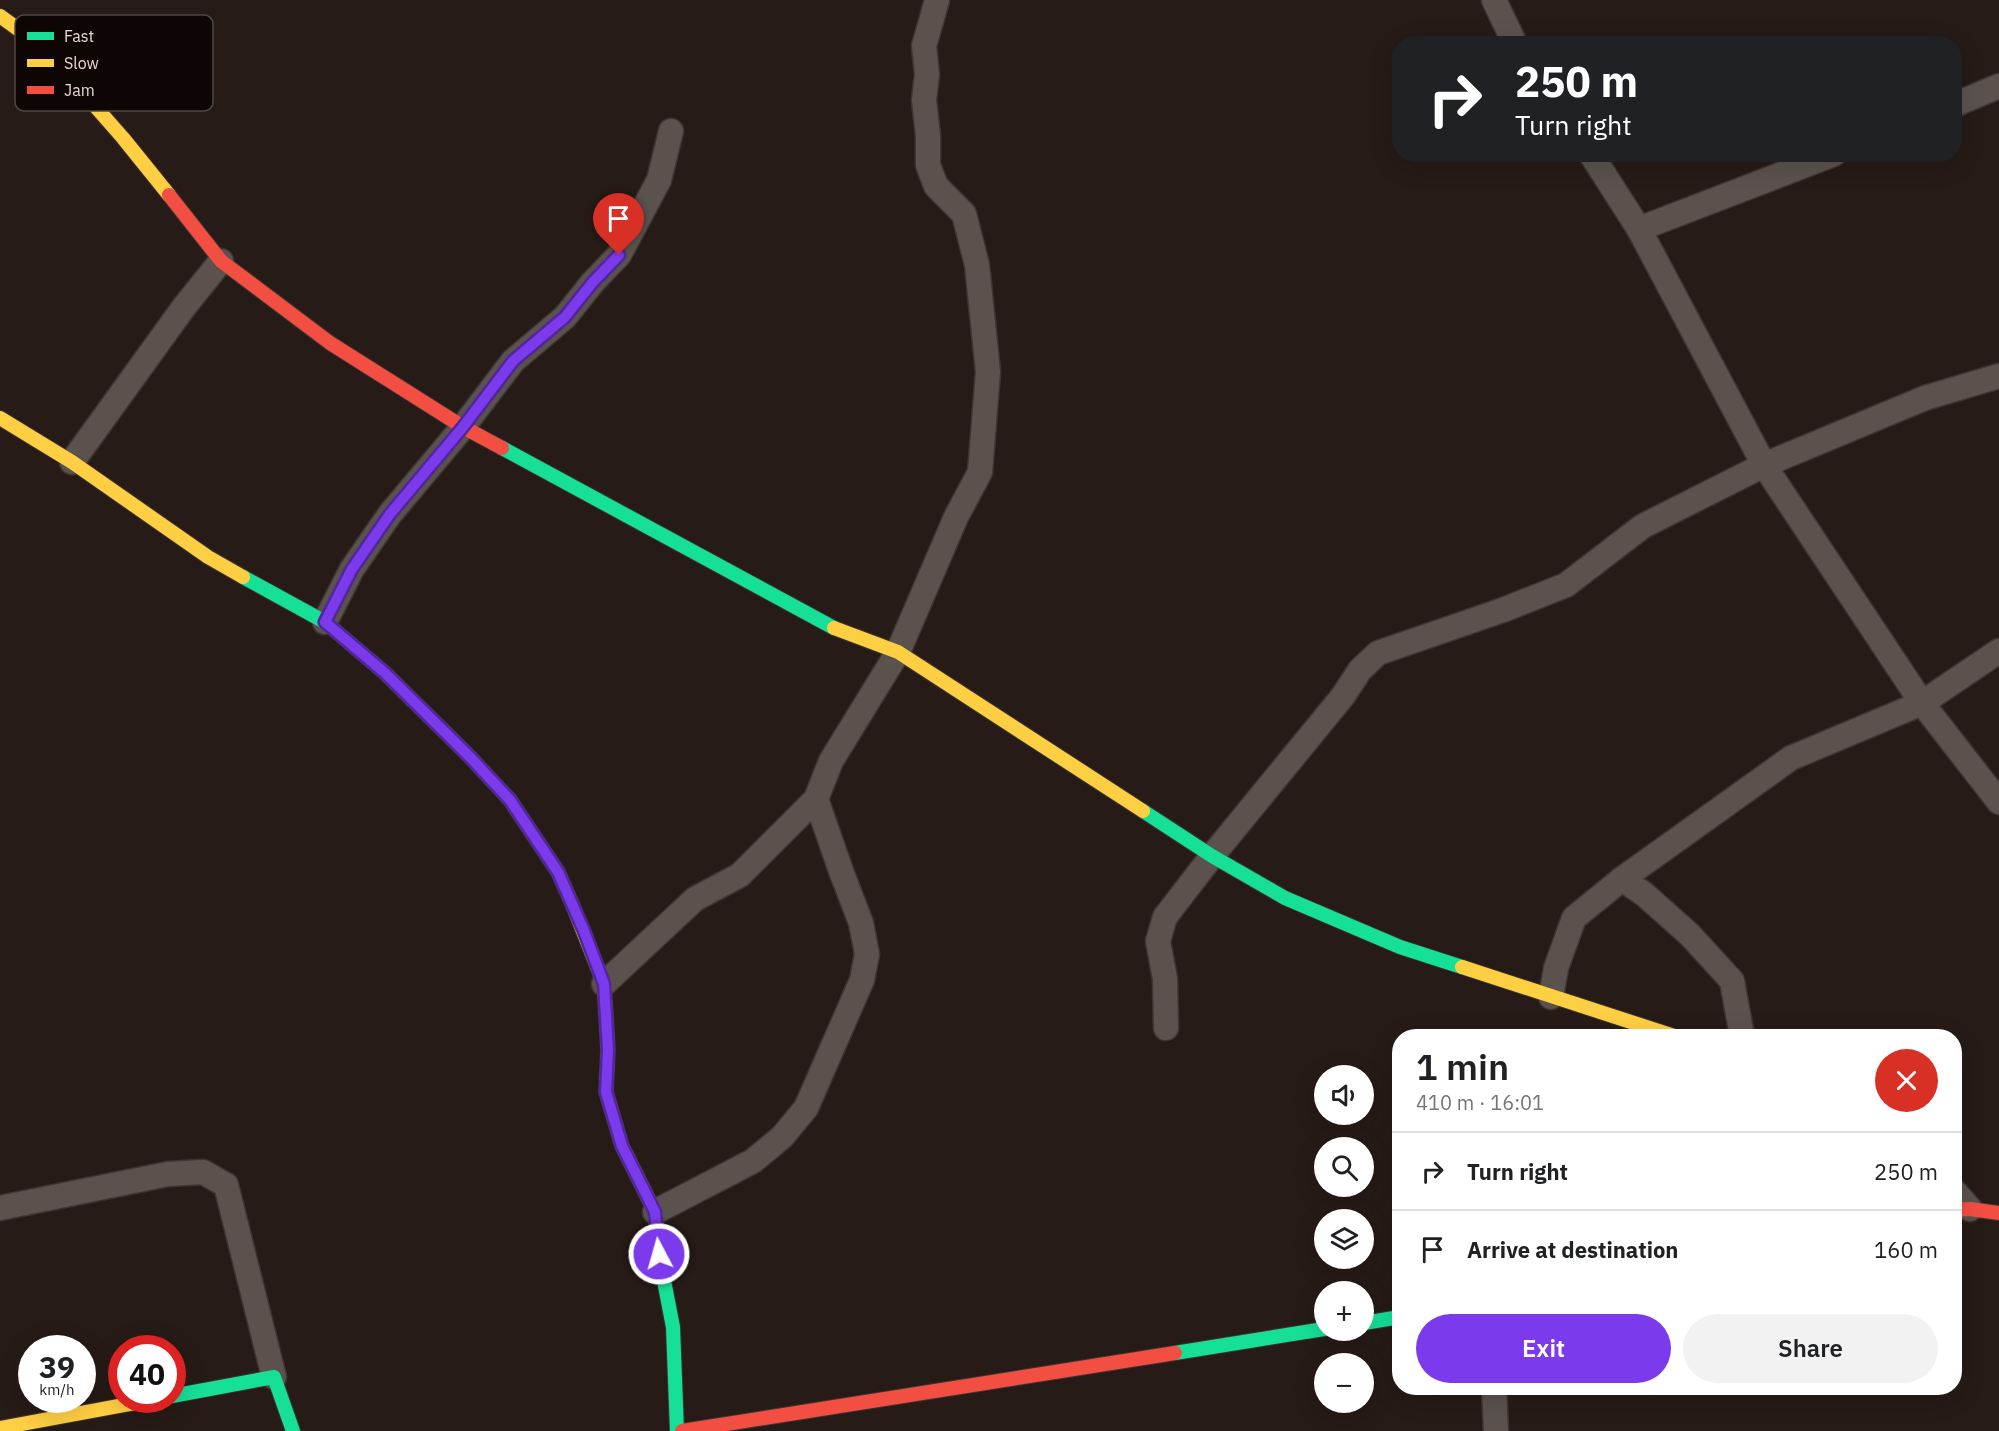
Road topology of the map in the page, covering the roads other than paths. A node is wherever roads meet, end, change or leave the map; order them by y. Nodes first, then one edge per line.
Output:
1 (937, 0) edge
2 (1494, 0) edge
3 (0, 16) edge
4 (15, 27) edge
5 (1511, 36) edge
6 (1999, 86) edge
7 (1962, 102) edge
8 (99, 111) edge
9 (671, 131) dead end
10 (1596, 162) edge
11 (1813, 162) edge
12 (1639, 229) junction
13 (221, 261) junction
14 (1999, 376) edge
15 (0, 418) edge
16 (463, 427) junction
17 (72, 462) junction
18 (1764, 465) junction
19 (325, 622) junction
20 (1999, 651) edge
21 (898, 652) junction
22 (1922, 703) junction
23 (816, 799) junction
24 (1999, 802) edge
25 (1212, 856) junction
26 (1622, 879) junction
27 (604, 984) junction
28 (1551, 997) junction
29 (1166, 1028) dead end
30 (1652, 1029) edge
31 (1741, 1029) edge
32 (0, 1208) edge
33 (1962, 1209) edge
34 (655, 1212) junction
35 (1999, 1213) edge
36 (1392, 1318) edge
37 (1374, 1321) edge
38 (1314, 1331) edge
39 (274, 1377) junction
40 (186, 1393) edge
41 (1494, 1395) edge
42 (108, 1408) edge
43 (0, 1428) edge
44 (293, 1431) edge
45 (680, 1431) edge
46 (1496, 1431) edge

1 - 21 street
2 - 5 street
3 - 4 street
6 - 7 street
8 - 13 street
9 - 16 street
10 - 12 street
11 - 12 street
12 - 18 street
13 - 16 street
13 - 17 street
14 - 18 street
15 - 17 street
16 - 19 street
16 - 21 street
17 - 19 street
18 - 22 street
18 - 25 street
19 - 27 street
20 - 22 street
21 - 23 street
21 - 25 street
22 - 24 street
22 - 26 street
23 - 27 street
23 - 34 street
25 - 28 street
25 - 29 street
26 - 28 street
26 - 31 street
27 - 34 street
28 - 30 street
32 - 39 street
33 - 35 street
34 - 45 street
36 - 37 street
38 - 45 street
39 - 40 street
39 - 44 street
41 - 46 street
42 - 43 street

